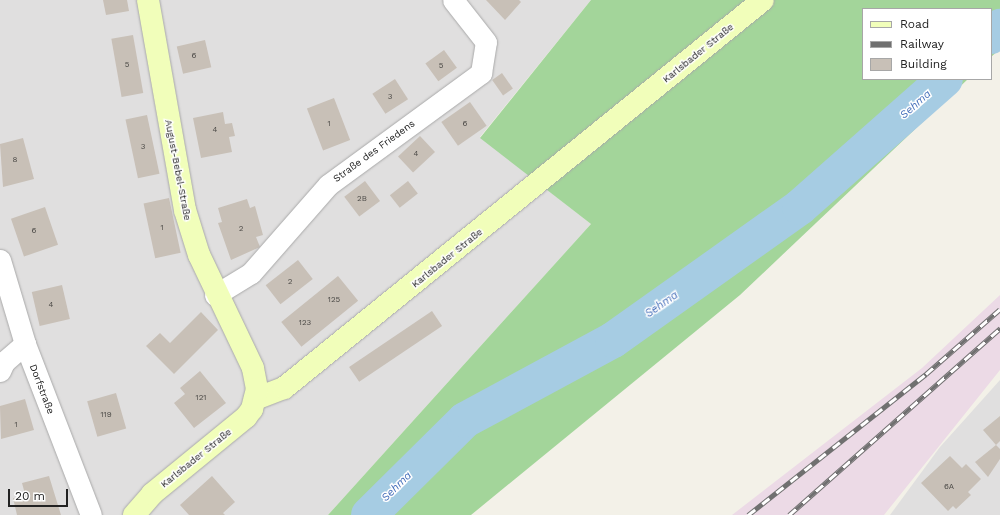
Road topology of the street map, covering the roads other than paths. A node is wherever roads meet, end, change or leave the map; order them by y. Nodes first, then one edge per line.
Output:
1 (148, 0) edge
2 (453, 0) edge
3 (763, 0) edge
4 (0, 260) edge
5 (215, 295) junction
6 (25, 344) junction
7 (0, 372) edge
8 (255, 399) junction
9 (91, 515) edge
10 (134, 515) edge

1 - 5 main road, August-Bebel-Straße
2 - 5 street, Straße des Friedens
3 - 8 main road, Karlsbader Straße
4 - 6 street, Dorfstraße
5 - 8 main road, August-Bebel-Straße
6 - 7 street
6 - 9 street, Dorfstraße
8 - 10 main road, Karlsbader Straße

